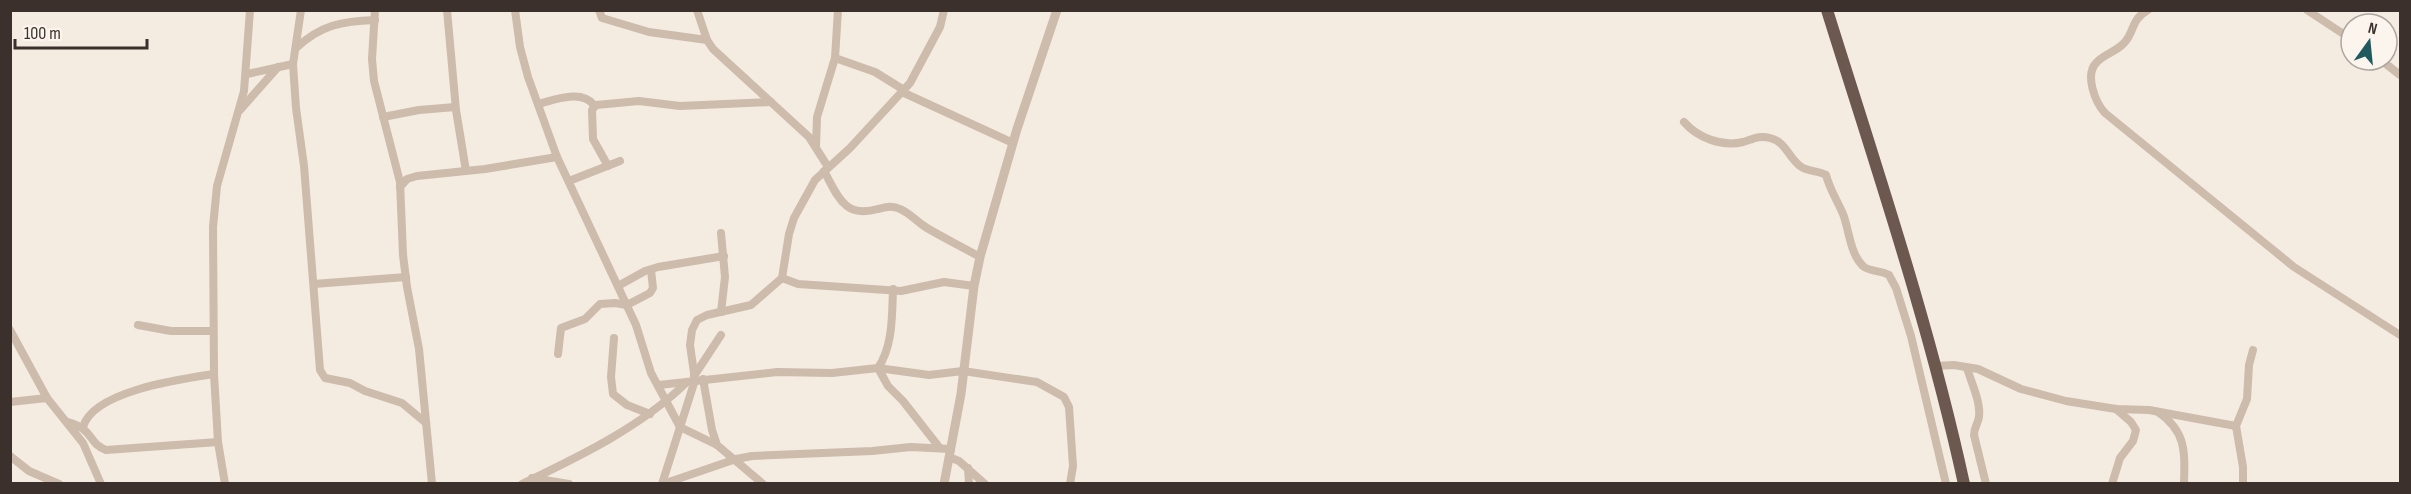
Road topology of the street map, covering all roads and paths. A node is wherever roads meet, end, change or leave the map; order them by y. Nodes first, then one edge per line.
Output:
1 (250, 10) edge
2 (301, 10) edge
3 (375, 10) edge
4 (447, 10) edge
5 (599, 10) edge
6 (697, 10) edge
7 (838, 10) edge
8 (944, 10) edge
9 (1057, 10) edge
10 (1827, 10) edge
11 (2148, 10) edge
12 (2307, 10) edge
13 (515, 11) edge
14 (375, 20) junction
15 (2339, 31) edge
16 (707, 40) junction
17 (296, 48) junction
18 (835, 58) junction
19 (293, 64) junction
20 (278, 67) junction
21 (247, 74) junction
22 (903, 91) junction
23 (771, 102) junction
24 (538, 104) junction
25 (594, 105) junction
26 (455, 107) junction
27 (239, 111) junction
28 (383, 117) junction
29 (1684, 122) dead end
30 (1013, 143) junction
31 (816, 146) junction
32 (557, 157) junction
33 (620, 161) dead end
34 (608, 166) junction
35 (826, 169) junction
36 (466, 171) junction
37 (568, 181) junction
38 (400, 187) junction
39 (721, 233) dead end
40 (724, 256) junction
41 (980, 257) junction
42 (651, 270) junction
43 (406, 277) junction
44 (782, 279) junction
45 (314, 284) junction
46 (618, 286) junction
47 (974, 286) junction
48 (893, 289) junction
49 (627, 305) junction
50 (721, 312) junction
51 (138, 325) dead end
52 (10, 330) edge
53 (213, 331) junction
54 (721, 335) dead end
55 (2400, 335) edge
56 (614, 338) dead end
57 (2253, 350) dead end
58 (558, 354) dead end
59 (1935, 366) junction
60 (878, 368) junction
61 (1967, 368) junction
62 (963, 371) junction
63 (214, 374) junction
64 (695, 379) junction
65 (659, 385) junction
66 (47, 398) junction
67 (10, 402) edge
68 (666, 403) junction
69 (2116, 409) junction
70 (2157, 411) junction
71 (650, 414) junction
72 (68, 422) junction
73 (426, 423) junction
74 (2236, 426) junction
75 (83, 427) junction
76 (680, 427) junction
77 (218, 442) junction
78 (717, 445) junction
79 (939, 447) junction
80 (950, 453) junction
81 (10, 456) edge
82 (736, 459) junction
83 (968, 468) junction
84 (532, 478) junction
85 (58, 483) edge
86 (101, 483) edge
87 (225, 483) edge
88 (432, 483) edge
89 (522, 483) edge
90 (558, 483) edge
91 (569, 483) edge
92 (662, 483) edge
93 (763, 483) edge
94 (944, 483) edge
95 (969, 483) edge
96 (985, 483) edge
97 (1070, 483) edge
98 (1946, 483) edge
99 (1964, 483) edge
100 (1986, 483) edge
101 (2112, 483) edge
102 (2184, 483) edge
103 (2243, 483) edge

1 - 21 street
2 - 17 street
3 - 14 street
4 - 26 street
5 - 16 street
6 - 16 street
7 - 18 street
8 - 22 street
9 - 30 street
10 - 59 highway
11 - 55 street
12 - 15 street
13 - 24 street
14 - 17 street
14 - 28 street
16 - 23 street
17 - 19 street
18 - 22 street
18 - 31 street
19 - 20 street
19 - 45 street
20 - 21 street
20 - 27 street
21 - 27 street
22 - 30 street
22 - 35 street
23 - 25 street
23 - 31 street
24 - 25 street
24 - 32 street
25 - 34 street
26 - 28 street
26 - 36 street
27 - 53 street
28 - 38 street
29 - 98 street
30 - 41 street
31 - 35 street
32 - 36 street
32 - 37 street
33 - 34 street
34 - 37 street
35 - 41 street
35 - 44 street
36 - 38 street
37 - 46 street
38 - 43 street
39 - 40 street
40 - 42 street
40 - 50 street
41 - 47 street
42 - 46 street
42 - 49 street
43 - 45 street
43 - 73 street
44 - 48 street
44 - 50 street
45 - 73 street
46 - 49 street
47 - 48 street
47 - 62 street
48 - 60 street
49 - 58 street
49 - 65 street
50 - 64 street
51 - 53 street
52 - 66 street
53 - 63 street
54 - 64 street
56 - 71 street
57 - 74 street
59 - 61 street
59 - 99 highway
60 - 62 street
60 - 64 street
60 - 79 street
61 - 69 street
61 - 100 street
62 - 80 street
62 - 97 street
63 - 75 street
63 - 77 street
64 - 65 street
64 - 68 street
64 - 76 street
64 - 78 street
65 - 68 street
66 - 67 street
66 - 72 street
68 - 71 street
68 - 76 street
69 - 70 street
69 - 101 street
70 - 74 street
70 - 102 street
71 - 84 street
72 - 75 street
72 - 86 street
73 - 88 street
74 - 103 street
75 - 77 street
76 - 78 street
76 - 92 street
77 - 87 street
78 - 82 street
79 - 80 street
79 - 82 street
80 - 83 street
80 - 94 street
81 - 85 street
82 - 92 street
82 - 93 street
83 - 95 street
83 - 96 street
84 - 89 street
84 - 90 street
90 - 91 street

